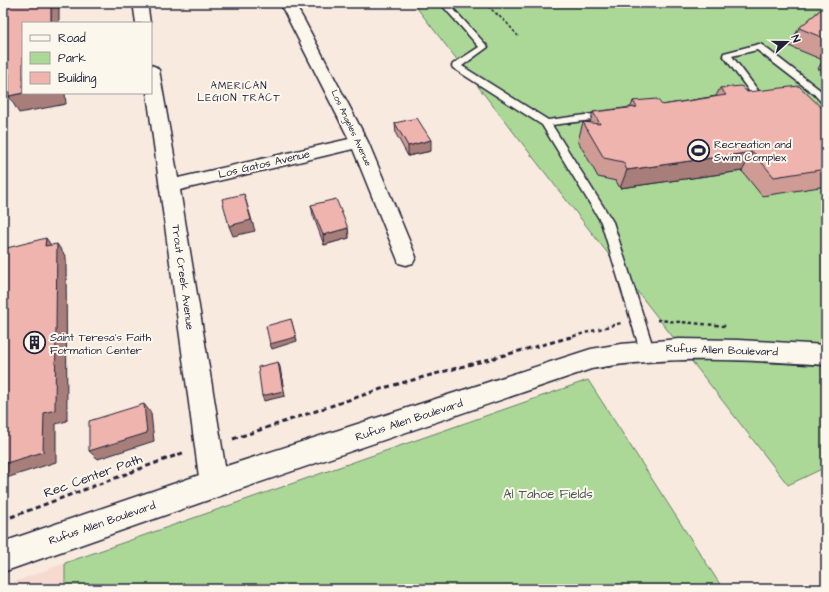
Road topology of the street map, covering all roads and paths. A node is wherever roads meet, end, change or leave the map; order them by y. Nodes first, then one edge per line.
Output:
1 (142, 3) edge
2 (287, 3) edge
3 (444, 3) edge
4 (484, 3) edge
5 (143, 22) edge
6 (518, 36) dead end
7 (152, 76) edge
8 (12, 95) edge
9 (734, 100) edge
10 (3, 101) edge
11 (826, 102) edge
12 (617, 114) edge
13 (546, 123) junction
14 (359, 142) junction
15 (170, 186) junction
16 (406, 257) dead end
17 (647, 350) junction
18 (826, 354) edge
19 (189, 451) dead end
20 (214, 484) junction
21 (3, 520) edge
22 (3, 557) edge

1 - 5 street
2 - 14 street, Los Angeles Avenue
3 - 13 lane
4 - 6 path
7 - 15 street, Trout Creek Avenue
8 - 10 path
9 - 11 lane
12 - 13 lane
13 - 17 lane
14 - 15 street, Los Gatos Avenue
14 - 16 street, Los Angeles Avenue
15 - 20 street, Trout Creek Avenue
17 - 18 street, Rufus Allen Boulevard
17 - 20 street, Rufus Allen Boulevard
19 - 21 path, Rec Center Path
20 - 22 street, Rufus Allen Boulevard

